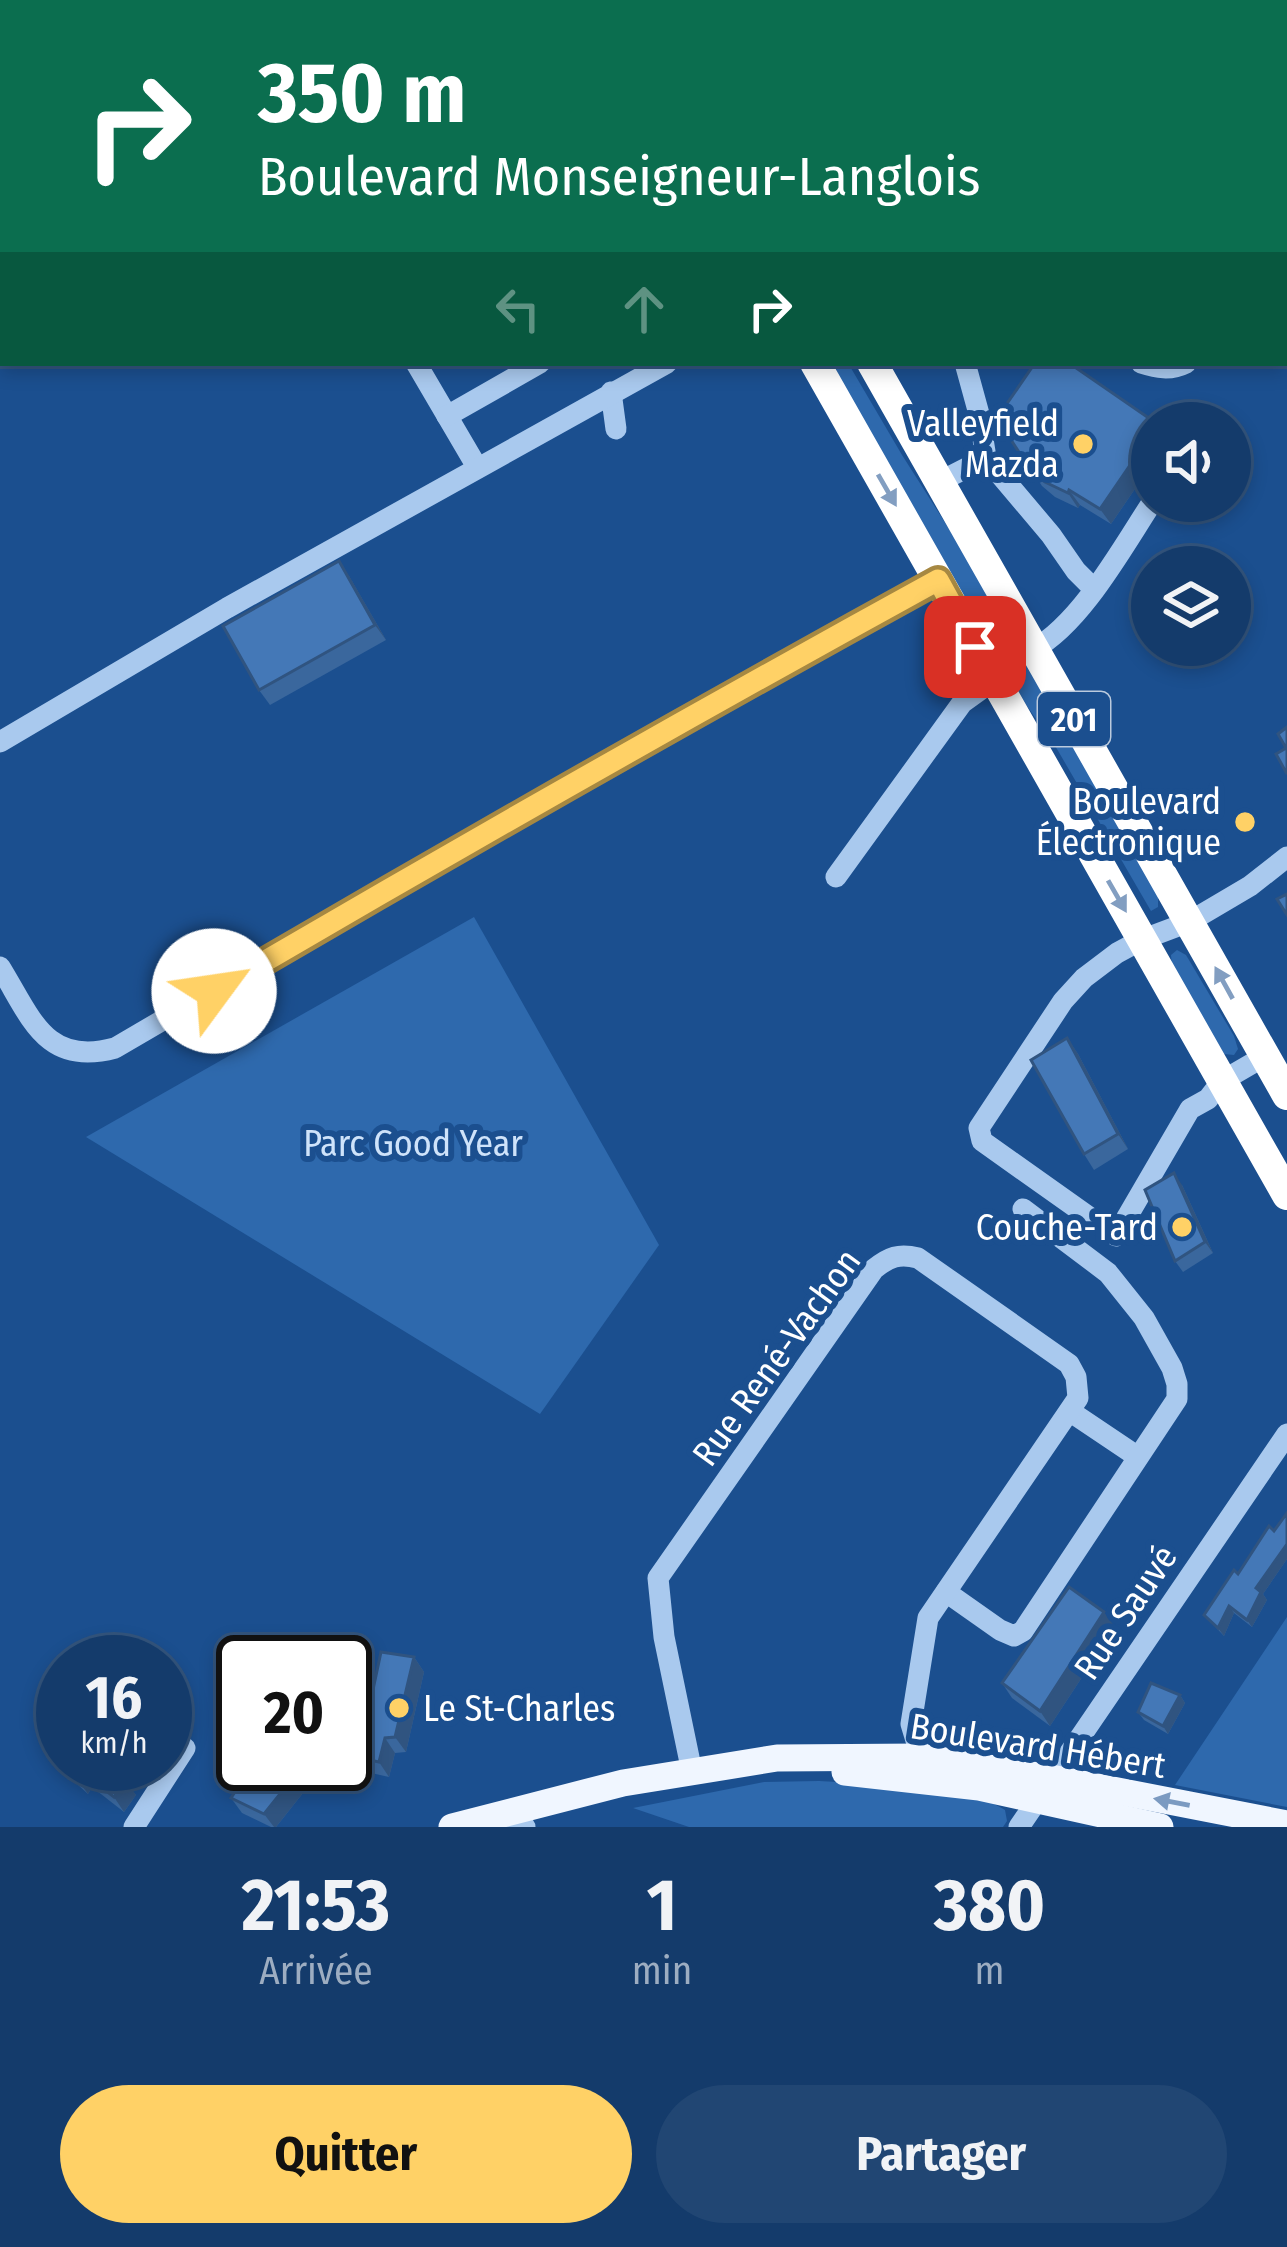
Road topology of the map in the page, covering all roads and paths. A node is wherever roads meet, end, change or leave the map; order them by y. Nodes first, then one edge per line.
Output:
1 (418, 366) edge
2 (535, 366) edge
3 (661, 366) edge
4 (817, 366) edge
5 (874, 366) edge
6 (966, 366) edge
7 (1150, 366) edge
8 (1180, 366) edge
9 (611, 392) junction
10 (447, 416) junction
11 (616, 429) dead end
12 (986, 458) junction
13 (477, 467) junction
14 (939, 482) junction
15 (1139, 522) edge
16 (938, 580) junction
17 (1094, 589) junction
18 (1034, 649) junction
19 (994, 680) junction
20 (0, 742) edge
21 (1287, 857) edge
22 (836, 877) dead end
23 (1190, 922) junction
24 (1141, 940) junction
25 (0, 967) edge
26 (1265, 1056) junction
27 (1222, 1081) junction
28 (1287, 1095) edge
29 (1287, 1195) edge
30 (1023, 1209) dead end
31 (1071, 1412) junction
32 (1287, 1434) edge
33 (1138, 1457) junction
34 (946, 1592) junction
35 (911, 1724) junction
36 (890, 1757) junction
37 (921, 1757) junction
38 (776, 1758) junction
39 (692, 1772) junction
40 (1044, 1788) junction
41 (157, 1791) edge
42 (462, 1824) edge
43 (1287, 1824) edge
44 (134, 1827) edge
45 (525, 1827) edge
46 (1019, 1827) edge
47 (1160, 1827) edge

1 - 10 street
2 - 10 street
3 - 9 street
4 -> 16 highway, 201
5 - 14 highway, 201
6 - 12 street
7 - 8 street
9 - 11 street
9 - 13 street
10 - 13 street
12 - 14 street
12 - 17 street
13 - 20 street
14 - 18 highway, 201
15 - 17 street
16 - 19 highway, 201
16 - 25 street
17 - 18 street
18 - 23 highway, 201
19 - 22 street
19 -> 24 highway, 201
21 - 23 street
23 - 24 street
26 -> 23 highway, 201
24 - 27 highway, 201
24 - 27 street
26 - 27 street
26 - 28 highway, 201
27 - 29 highway, 201
30 - 33 street
31 - 33 street
31 - 34 street
31 - 39 street, Rue René-Vachon
32 - 40 street, Rue Sauvé
33 - 34 street
34 - 35 street
35 - 36 street
35 - 37 street
36 - 37 main road, Boulevard Hébert
36 - 38 main road, Boulevard Hébert
37 - 40 main road, Boulevard Hébert
38 - 39 main road, Boulevard Hébert
38 - 40 main road, Boulevard Hébert
39 - 42 main road, Boulevard Hébert
43 -> 40 main road, Boulevard Hébert
40 - 46 street, Rue Sauvé
40 - 47 main road, Boulevard Hébert
41 - 44 street
42 - 45 street

